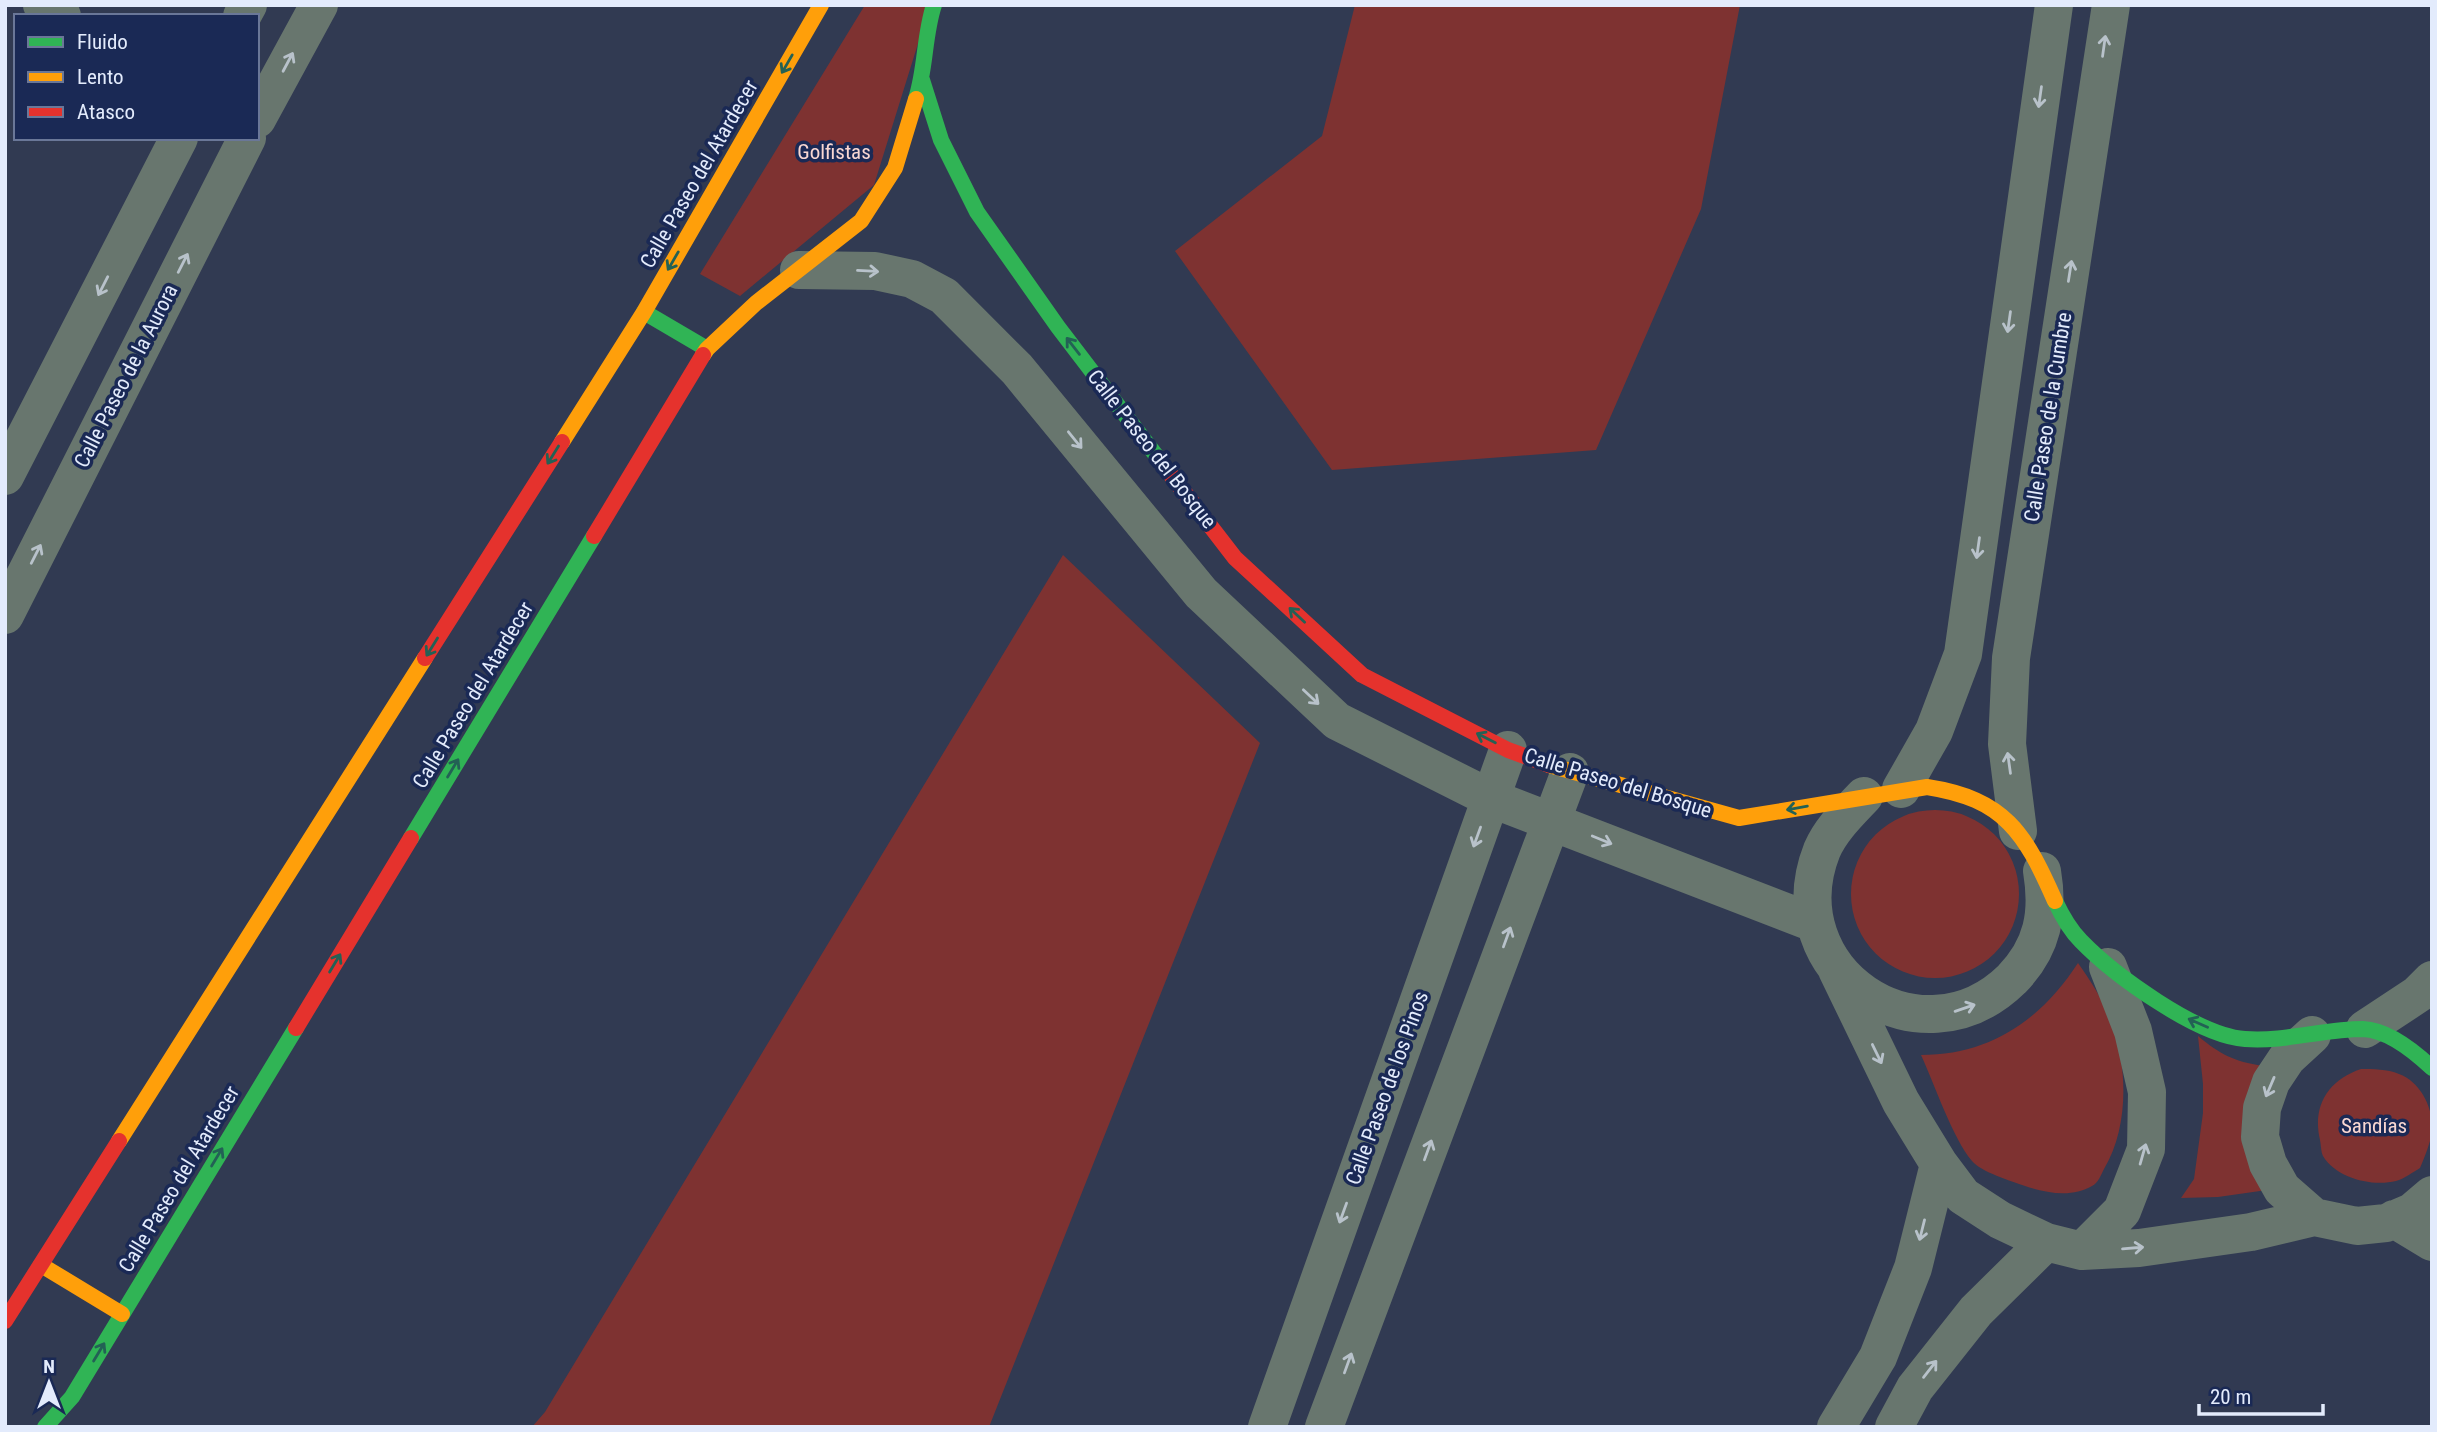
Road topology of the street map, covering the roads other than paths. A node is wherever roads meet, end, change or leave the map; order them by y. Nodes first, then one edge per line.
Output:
1 (42, 5) edge
2 (319, 5) edge
3 (821, 5) edge
4 (934, 5) edge
5 (2053, 5) edge
6 (2111, 5) edge
7 (58, 14) edge
8 (922, 80) junction
9 (259, 115) edge
10 (178, 140) edge
11 (246, 140) edge
12 (2033, 147) junction
13 (2088, 156) junction
14 (799, 270) junction
15 (644, 312) junction
16 (707, 349) junction
17 (5, 476) edge
18 (5, 614) edge
19 (1508, 750) junction
20 (1570, 772) junction
21 (1882, 792) junction
22 (1490, 798) junction
23 (1551, 820) junction
24 (2018, 831) junction
25 (2042, 871) junction
26 (1815, 923) junction
27 (2108, 967) junction
28 (1837, 970) junction
29 (2432, 980) edge
30 (2365, 1029) junction
31 (2312, 1035) junction
32 (2432, 1068) edge
33 (1939, 1164) junction
34 (2432, 1195) edge
35 (2314, 1217) junction
36 (2393, 1219) junction
37 (2046, 1242) junction
38 (2432, 1242) edge
39 (2082, 1251) junction
40 (41, 1265) junction
41 (122, 1314) junction
42 (5, 1321) edge
43 (45, 1427) edge
44 (1267, 1427) edge
45 (1324, 1427) edge
46 (1836, 1427) edge
47 (1894, 1427) edge

1 - 7 street
9 -> 2 street
3 -> 15 street, Calle Paseo del Atardecer
4 - 8 street, Calle Paseo del Atardecer
5 -> 12 street
13 -> 6 street, Calle Paseo de la Cumbre
8 - 14 street, Calle Paseo del Atardecer
19 -> 8 street, Calle Paseo del Bosque
10 -> 17 street
18 -> 11 street, Calle Paseo de la Aurora
12 - 13 street
12 -> 21 street
24 -> 13 street, Calle Paseo de la Cumbre
14 - 16 street, Calle Paseo del Atardecer
14 -> 22 street
15 - 16 street
15 -> 40 street, Calle Paseo del Atardecer
41 -> 16 street, Calle Paseo del Atardecer
19 - 20 street, Calle Paseo del Bosque
19 - 22 street, Calle Paseo de los Pinos
21 -> 20 street, Calle Paseo del Bosque
20 - 23 street
21 - 24 street, Calle Paseo del Bosque
21 - 26 street
22 - 23 street
22 -> 44 street, Calle Paseo de los Pinos
23 -> 26 street
45 -> 23 street
24 - 25 street, Calle Paseo del Bosque
25 - 27 street, Calle Paseo del Bosque
28 -> 25 street
26 - 28 street
31 -> 27 street, Calle Paseo del Bosque
39 -> 27 street
28 -> 33 street
29 - 30 street
30 - 31 street, Calle Paseo del Bosque
30 - 32 street, Calle Paseo del Bosque
31 -> 35 street
33 - 37 street
33 -> 46 street
34 - 36 street
35 - 36 street
39 -> 35 street
36 - 38 street
37 - 39 street
47 -> 37 street
40 - 41 street
40 - 42 street, Calle Paseo del Atardecer
43 -> 41 street, Calle Paseo del Atardecer

